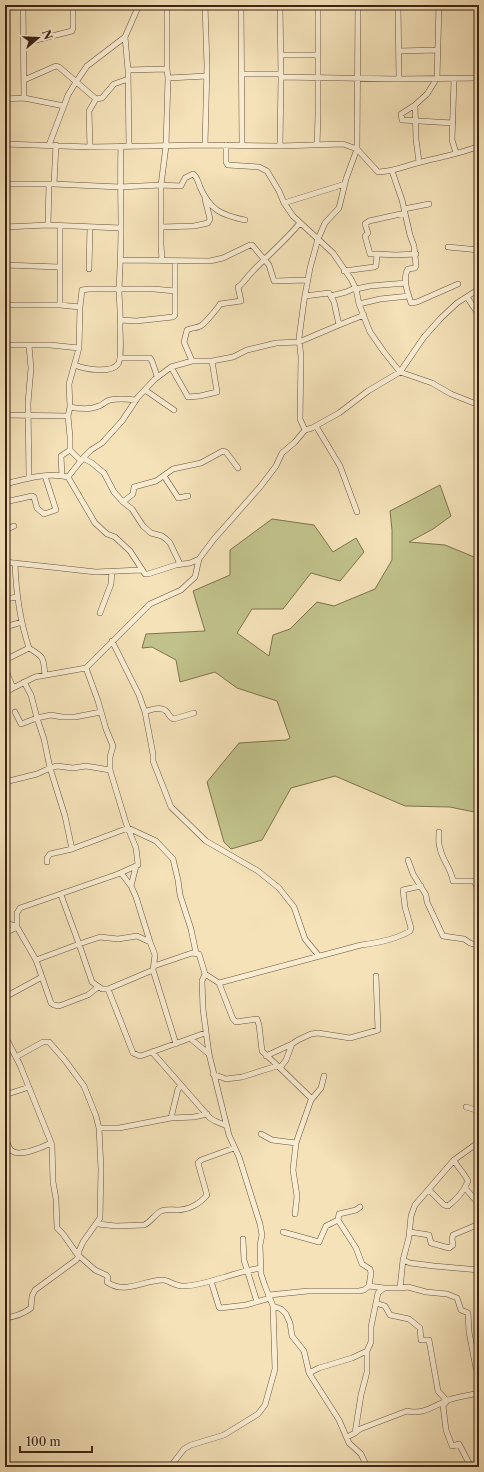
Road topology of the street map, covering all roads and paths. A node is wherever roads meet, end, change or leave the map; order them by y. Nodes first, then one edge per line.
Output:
1 (23, 5) edge
2 (72, 5) edge
3 (139, 5) edge
4 (167, 5) edge
5 (205, 5) edge
6 (241, 5) edge
7 (280, 5) edge
8 (318, 5) edge
9 (358, 5) edge
10 (398, 5) edge
11 (439, 5) edge
12 (125, 37) junction
13 (24, 43) junction
14 (438, 50) junction
15 (399, 51) junction
16 (281, 55) junction
17 (317, 55) junction
18 (167, 69) junction
19 (128, 70) junction
20 (242, 74) junction
21 (207, 76) junction
22 (281, 76) junction
23 (168, 78) junction
24 (317, 78) junction
25 (356, 78) junction
26 (437, 78) junction
27 (479, 78) edge
28 (128, 79) junction
29 (399, 79) junction
30 (454, 79) junction
31 (24, 80) junction
32 (76, 82) junction
33 (24, 98) junction
34 (5, 99) edge
35 (96, 99) junction
36 (415, 105) junction
37 (64, 106) junction
38 (415, 122) junction
39 (453, 123) junction
40 (5, 144) edge
41 (242, 144) junction
42 (317, 144) junction
43 (49, 145) junction
44 (56, 145) junction
45 (205, 145) junction
46 (226, 145) junction
47 (90, 146) junction
48 (121, 146) junction
49 (129, 146) junction
50 (166, 146) junction
51 (280, 146) junction
52 (479, 146) edge
53 (357, 149) junction
54 (456, 154) junction
55 (419, 162) junction
56 (392, 171) junction
57 (5, 184) edge
58 (51, 184) junction
59 (345, 184) junction
60 (161, 185) junction
61 (120, 187) junction
62 (205, 198) junction
63 (284, 204) junction
64 (429, 204) dead end
65 (404, 211) junction
66 (245, 220) dead end
67 (300, 223) junction
68 (48, 225) junction
69 (161, 226) junction
70 (5, 227) edge
71 (60, 227) junction
72 (90, 227) junction
73 (121, 228) junction
74 (318, 240) junction
75 (448, 247) dead end
76 (479, 250) edge
77 (377, 254) junction
78 (416, 254) junction
79 (121, 260) junction
80 (162, 260) junction
81 (265, 261) junction
82 (175, 262) junction
83 (5, 265) edge
84 (59, 267) junction
85 (89, 269) dead end
86 (344, 271) junction
87 (308, 280) junction
88 (406, 283) junction
89 (458, 284) dead end
90 (355, 288) junction
91 (479, 289) edge
92 (120, 290) junction
93 (175, 290) junction
94 (305, 296) junction
95 (331, 296) junction
96 (409, 296) junction
97 (467, 297) junction
98 (360, 304) junction
99 (5, 305) edge
100 (60, 305) junction
101 (80, 307) junction
102 (364, 315) junction
103 (479, 315) edge
104 (120, 320) junction
105 (339, 324) junction
106 (299, 342) junction
107 (5, 345) edge
108 (29, 346) junction
109 (79, 348) junction
110 (121, 358) junction
111 (192, 361) junction
112 (212, 361) junction
113 (75, 365) junction
114 (171, 367) junction
115 (400, 372) junction
116 (157, 376) junction
117 (145, 390) junction
118 (136, 400) junction
119 (479, 405) edge
120 (70, 407) junction
121 (174, 410) dead end
122 (5, 415) edge
123 (29, 416) junction
124 (68, 416) junction
125 (316, 426) junction
126 (305, 430) junction
127 (70, 450) junction
128 (82, 460) junction
129 (238, 468) dead end
130 (46, 476) junction
131 (62, 476) junction
132 (164, 476) junction
133 (68, 477) junction
134 (29, 478) junction
135 (5, 484) edge
136 (188, 496) dead end
137 (5, 502) edge
138 (122, 502) junction
139 (356, 512) dead end
140 (14, 526) dead end
141 (5, 530) edge
142 (199, 559) junction
143 (5, 562) edge
144 (15, 563) junction
145 (180, 564) junction
146 (141, 570) junction
147 (112, 571) junction
148 (17, 597) junction
149 (5, 599) edge
150 (100, 614) dead end
151 (22, 622) junction
152 (5, 627) edge
153 (112, 641) junction
154 (29, 648) junction
155 (5, 660) edge
156 (5, 668) edge
157 (86, 668) junction
158 (45, 675) junction
159 (24, 682) junction
160 (13, 688) junction
161 (5, 693) edge
162 (15, 712) dead end
163 (101, 712) junction
164 (145, 712) junction
165 (194, 713) dead end
166 (37, 718) junction
167 (50, 768) junction
168 (110, 770) junction
169 (5, 782) edge
170 (128, 828) junction
171 (439, 832) dead end
172 (72, 849) junction
173 (408, 860) dead end
174 (47, 862) dead end
175 (136, 866) junction
176 (121, 873) junction
177 (132, 886) junction
178 (421, 886) junction
179 (479, 891) edge
180 (61, 895) junction
181 (5, 922) edge
182 (17, 927) junction
183 (5, 933) edge
184 (150, 942) junction
185 (79, 944) junction
186 (479, 946) edge
187 (196, 953) junction
188 (319, 956) junction
189 (36, 960) junction
190 (154, 968) junction
191 (205, 974) junction
192 (376, 976) dead end
193 (42, 978) junction
194 (219, 983) junction
195 (98, 987) junction
196 (108, 989) junction
197 (5, 997) edge
198 (205, 1033) junction
199 (5, 1036) edge
200 (191, 1039) junction
201 (176, 1044) junction
202 (292, 1044) junction
203 (152, 1052) junction
204 (209, 1054) junction
205 (266, 1056) junction
206 (16, 1057) junction
207 (278, 1067) junction
208 (213, 1074) junction
209 (324, 1076) dead end
210 (226, 1079) junction
211 (181, 1086) junction
212 (29, 1087) junction
213 (216, 1087) junction
214 (5, 1094) edge
215 (312, 1099) junction
216 (466, 1107) dead end
217 (479, 1111) edge
218 (207, 1114) junction
219 (171, 1118) junction
220 (227, 1126) junction
221 (100, 1128) junction
222 (261, 1134) dead end
223 (5, 1137) edge
224 (479, 1142) edge
225 (51, 1143) junction
226 (296, 1143) junction
227 (234, 1148) junction
228 (454, 1160) junction
229 (465, 1188) junction
230 (429, 1190) junction
231 (479, 1204) edge
232 (360, 1207) dead end
233 (295, 1214) dead end
234 (338, 1220) junction
235 (98, 1224) junction
236 (479, 1224) edge
237 (283, 1232) dead end
238 (410, 1232) junction
239 (243, 1239) dead end
240 (79, 1256) junction
241 (403, 1260) junction
242 (261, 1268) junction
243 (479, 1270) edge
244 (247, 1271) junction
245 (211, 1281) junction
246 (369, 1286) junction
247 (384, 1288) junction
248 (400, 1288) junction
249 (270, 1296) junction
250 (257, 1302) junction
251 (376, 1303) junction
252 (273, 1306) junction
253 (5, 1318) edge
254 (367, 1351) junction
255 (479, 1371) edge
256 (309, 1373) junction
257 (479, 1393) edge
258 (448, 1400) junction
259 (355, 1433) junction
260 (347, 1438) junction
261 (170, 1467) edge
262 (367, 1467) edge
263 (478, 1467) edge

1 - 13 street
2 - 13 street
3 - 12 street
4 - 18 street
5 - 21 street
6 - 20 street
7 - 16 street
8 - 17 street
9 - 25 street
10 - 15 street
11 - 14 street
12 - 19 street
12 - 32 street
13 - 31 street
14 - 15 street
14 - 26 street
15 - 29 street
16 - 17 street
16 - 22 street
17 - 24 street
18 - 19 street
18 - 23 street
19 - 28 street
20 - 22 street
20 - 41 street
21 - 23 street
21 - 45 street
22 - 24 street
22 - 51 street
23 - 50 street
24 - 25 street
24 - 42 street
25 - 29 street
25 - 53 street
26 - 29 street
26 - 30 street
26 - 36 street
27 - 30 street
28 - 35 street
28 - 49 street
30 - 39 street
31 - 32 street
31 - 33 street
32 - 35 street
32 - 37 street
33 - 34 street
33 - 37 street
35 - 47 street
36 - 38 street
36 - 38 street
37 - 43 street
38 - 39 street
38 - 55 street
39 - 54 street
40 - 43 street
41 - 46 street
41 - 51 street
42 - 51 street
42 - 53 street
43 - 44 street
44 - 47 street
44 - 58 street
45 - 46 street
45 - 50 street
46 - 63 street
47 - 48 street
48 - 49 street
48 - 61 street
49 - 50 street
50 - 60 street
52 - 54 street
53 - 56 street
53 - 59 street
54 - 55 street
55 - 56 street
56 - 65 street
57 - 58 street
58 - 61 street
58 - 68 street
59 - 63 street
59 - 74 street
60 - 61 street
60 - 62 street
60 - 69 street
61 - 73 street
62 - 66 street
62 - 69 street
63 - 67 street
64 - 65 street
65 - 77 street
65 - 78 street
67 - 74 street
67 - 81 street
68 - 70 street
68 - 71 street
69 - 80 street
71 - 72 street
71 - 84 street
72 - 73 street
72 - 85 street
73 - 79 street
74 - 86 street
74 - 87 street
75 - 76 street
77 - 78 street
77 - 86 street
78 - 88 street
79 - 80 street
79 - 92 street
80 - 82 street
81 - 82 street
81 - 87 street
81 - 111 street
82 - 93 street
83 - 84 street
84 - 100 street
86 - 90 street
87 - 94 street
88 - 90 street
88 - 96 street
89 - 96 street
90 - 95 street
90 - 98 street
91 - 97 street
92 - 93 street
92 - 101 street
92 - 104 street
93 - 104 street
94 - 95 street
94 - 106 street
95 - 105 street
96 - 98 street
97 - 103 street
97 - 115 street
98 - 102 street
99 - 100 street
100 - 101 street
101 - 109 street
102 - 105 street
102 - 115 street
104 - 110 street
105 - 106 street
106 - 112 street
106 - 126 street
107 - 108 street
108 - 109 street
108 - 123 street
109 - 113 street
110 - 113 street
110 - 116 street
111 - 112 street
111 - 114 street
112 - 114 street
113 - 120 street
114 - 116 street
115 - 119 street
115 - 125 street
116 - 117 street
117 - 118 street
117 - 121 street
118 - 120 street
118 - 128 street
120 - 124 street
122 - 123 street
123 - 124 street
123 - 134 street
124 - 127 street
125 - 126 street
125 - 139 street
126 - 142 street
127 - 128 street
127 - 131 street
128 - 133 street
128 - 138 street
129 - 132 street
130 - 131 street
130 - 134 street
130 - 137 street
131 - 133 street
132 - 136 street
132 - 138 street
133 - 146 street
134 - 135 street
138 - 145 street
140 - 141 street
142 - 145 street
142 - 153 street
143 - 144 street
144 - 147 street
144 - 148 street
145 - 146 street
146 - 147 street
147 - 150 street
148 - 149 street
148 - 151 street
151 - 152 street
151 - 154 street
153 - 157 street
153 - 164 street
154 - 155 street
154 - 158 street
156 - 160 street
157 - 158 street
157 - 163 street
158 - 159 street
159 - 160 street
159 - 166 street
160 - 161 street
162 - 166 street
163 - 166 street
163 - 168 street
164 - 165 street
164 - 188 street
166 - 167 street
167 - 168 street
167 - 169 street
167 - 172 street
168 - 170 street
170 - 172 street
170 - 175 street
170 - 187 street
171 - 179 street
172 - 174 street
173 - 178 street
175 - 176 street
175 - 177 street
176 - 177 street
176 - 180 street
177 - 184 street
178 - 186 street
178 - 188 street
180 - 182 street
180 - 185 street
181 - 182 street
182 - 183 street
182 - 189 street
184 - 185 street
184 - 190 street
185 - 189 street
185 - 195 street
187 - 190 street
187 - 191 street
188 - 194 street
189 - 193 street
190 - 196 street
190 - 201 street
191 - 194 street
191 - 198 street
192 - 202 street
193 - 195 street
193 - 197 street
194 - 205 street
195 - 196 street
196 - 203 street
198 - 200 street
198 - 204 street
199 - 206 street
200 - 201 street
200 - 204 street
201 - 203 street
202 - 205 street
202 - 207 street
203 - 211 street
204 - 208 street
205 - 207 street
206 - 212 street
206 - 221 street
207 - 210 street
207 - 215 street
208 - 210 street
208 - 213 street
209 - 215 street
210 - 213 street
211 - 218 street
211 - 219 street
212 - 214 street
212 - 225 street
213 - 220 street
215 - 226 street
216 - 217 street
218 - 219 street
218 - 220 street
219 - 221 street
220 - 227 street
221 - 235 street
222 - 226 street
223 - 225 street
224 - 228 street
225 - 240 street
226 - 233 street
227 - 235 street
227 - 242 street
228 - 229 street
228 - 230 street
229 - 230 street
229 - 231 street
230 - 238 street
232 - 234 street
234 - 237 street
234 - 246 street
235 - 240 street
236 - 238 street
238 - 241 street
239 - 244 street
240 - 245 street
240 - 253 street
241 - 243 street
241 - 248 street
242 - 244 street
242 - 249 street
244 - 245 street
244 - 250 street
245 - 250 street
246 - 247 street
246 - 249 street
247 - 248 street
247 - 251 street
248 - 255 street
249 - 250 street
249 - 252 street
251 - 254 street
251 - 258 street
252 - 256 street
252 - 261 street
254 - 256 street
254 - 259 street
256 - 260 street
257 - 258 street
258 - 259 street
258 - 263 street
259 - 260 street
260 - 262 street

